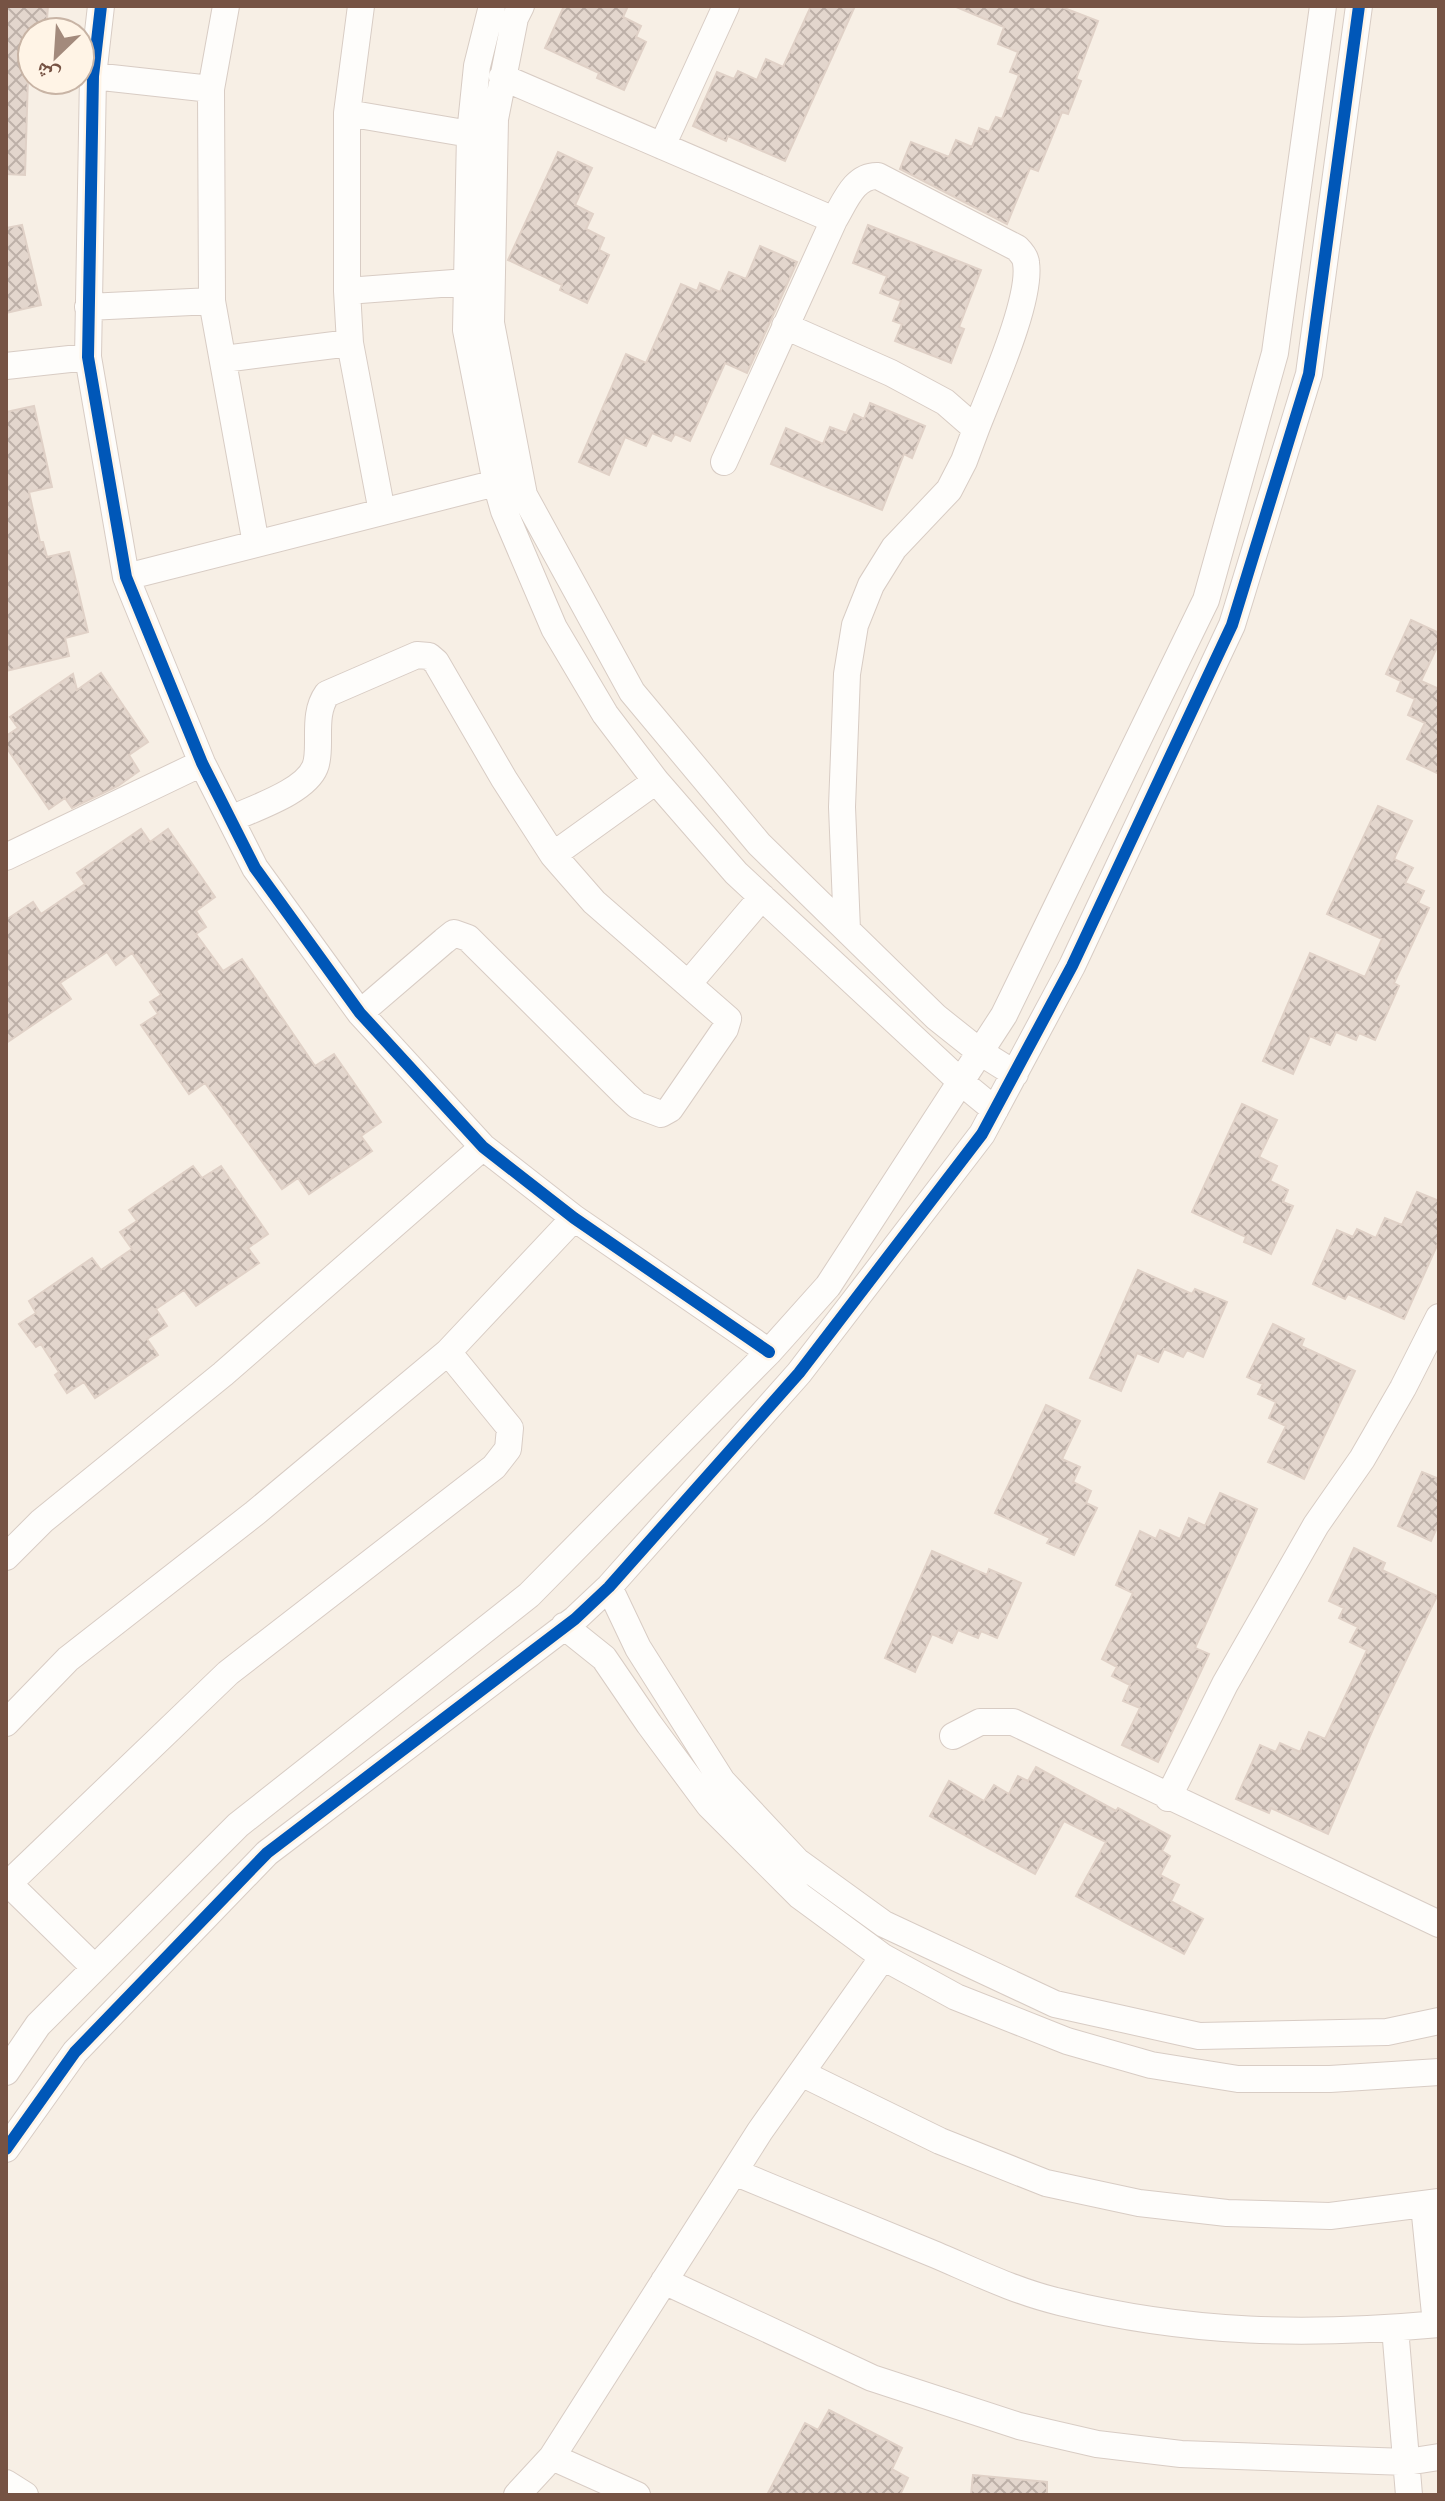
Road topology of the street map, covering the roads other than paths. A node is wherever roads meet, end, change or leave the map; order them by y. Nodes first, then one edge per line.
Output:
1 (101, 6) edge
2 (226, 6) edge
3 (361, 6) edge
4 (492, 6) edge
5 (521, 6) edge
6 (726, 6) edge
7 (1323, 6) edge
8 (1359, 6) edge
9 (96, 50) edge
10 (96, 76) edge
11 (502, 77) junction
12 (211, 89) junction
13 (93, 96) edge
14 (347, 113) junction
15 (470, 134) junction
16 (662, 146) junction
17 (834, 220) junction
18 (467, 282) junction
19 (347, 291) junction
20 (212, 301) junction
21 (88, 307) junction
22 (785, 326) junction
23 (350, 343) junction
24 (88, 357) junction
25 (224, 359) junction
26 (6, 366) edge
27 (976, 429) junction
28 (724, 462) dead end
29 (496, 483) junction
30 (382, 512) junction
31 (256, 544) junction
32 (126, 577) junction
33 (202, 763) junction
34 (656, 781) junction
35 (231, 819) junction
36 (553, 855) junction
37 (6, 857) edge
38 (762, 897) junction
39 (847, 930) junction
40 (689, 983) junction
41 (360, 1013) junction
42 (980, 1052) junction
43 (1015, 1074) junction
44 (961, 1082) junction
45 (995, 1110) junction
46 (483, 1147) junction
47 (574, 1218) junction
48 (1439, 1317) edge
49 (448, 1352) junction
50 (769, 1352) junction
51 (6, 1557) edge
52 (609, 1587) junction
53 (564, 1626) junction
54 (6, 1723) edge
55 (953, 1736) dead end
56 (1168, 1798) junction
57 (7, 1884) edge
58 (1439, 1924) edge
59 (883, 1957) junction
60 (95, 1968) junction
61 (1439, 2021) edge
62 (6, 2072) edge
63 (1439, 2072) edge
64 (801, 2073) junction
65 (6, 2149) edge
66 (734, 2172) junction
67 (1431, 2203) edge
68 (664, 2281) junction
69 (1437, 2324) edge
70 (1395, 2328) junction
71 (552, 2457) junction
72 (1439, 2457) edge
73 (1407, 2462) junction
74 (6, 2483) edge
75 (25, 2495) edge
76 (517, 2495) edge
77 (637, 2495) edge
78 (1409, 2495) edge

1 - 9 street
2 - 12 street
3 - 14 street
4 - 15 street
5 - 11 street
6 - 16 street
7 - 42 street
8 - 43 street
10 - 12 street
11 - 16 street
11 - 39 street
12 - 20 street
13 - 21 street
14 - 15 street
14 - 19 street
15 - 18 street
16 - 17 street
17 - 22 street
17 - 27 street
18 - 19 street
18 - 29 street
19 - 23 street
20 - 21 street
20 - 25 street
21 - 24 street
22 - 27 street
22 - 28 street
23 - 25 street
23 - 30 street
24 - 26 street
24 - 32 street
25 - 31 street
27 - 39 street
29 - 30 street
29 - 34 street
30 - 31 street
31 - 32 street
32 - 33 street
33 - 35 street
33 - 37 street
34 - 36 street
34 - 38 street
35 - 36 street
35 - 41 street
36 - 40 street
38 - 40 street
38 - 44 street
39 - 42 street
40 - 41 street
41 - 46 street
42 - 43 street
42 - 44 street
43 - 45 street
44 - 45 street
44 - 50 street
45 - 52 street
46 - 47 street
46 - 51 street
47 - 49 street
47 - 50 street
48 - 56 street
49 - 54 street
49 - 57 street
50 - 60 street
52 - 53 street
52 - 61 street
53 - 59 street
53 - 65 street
55 - 56 street
56 - 58 street
57 - 60 street
59 - 63 street
59 - 64 street
60 - 62 street
64 - 66 street
64 - 67 street
66 - 68 street
66 - 70 street
67 - 69 street
68 - 71 street
68 - 73 street
69 - 70 street
70 - 73 street
71 - 76 street
71 - 77 street
72 - 73 street
73 - 78 street
74 - 75 street

